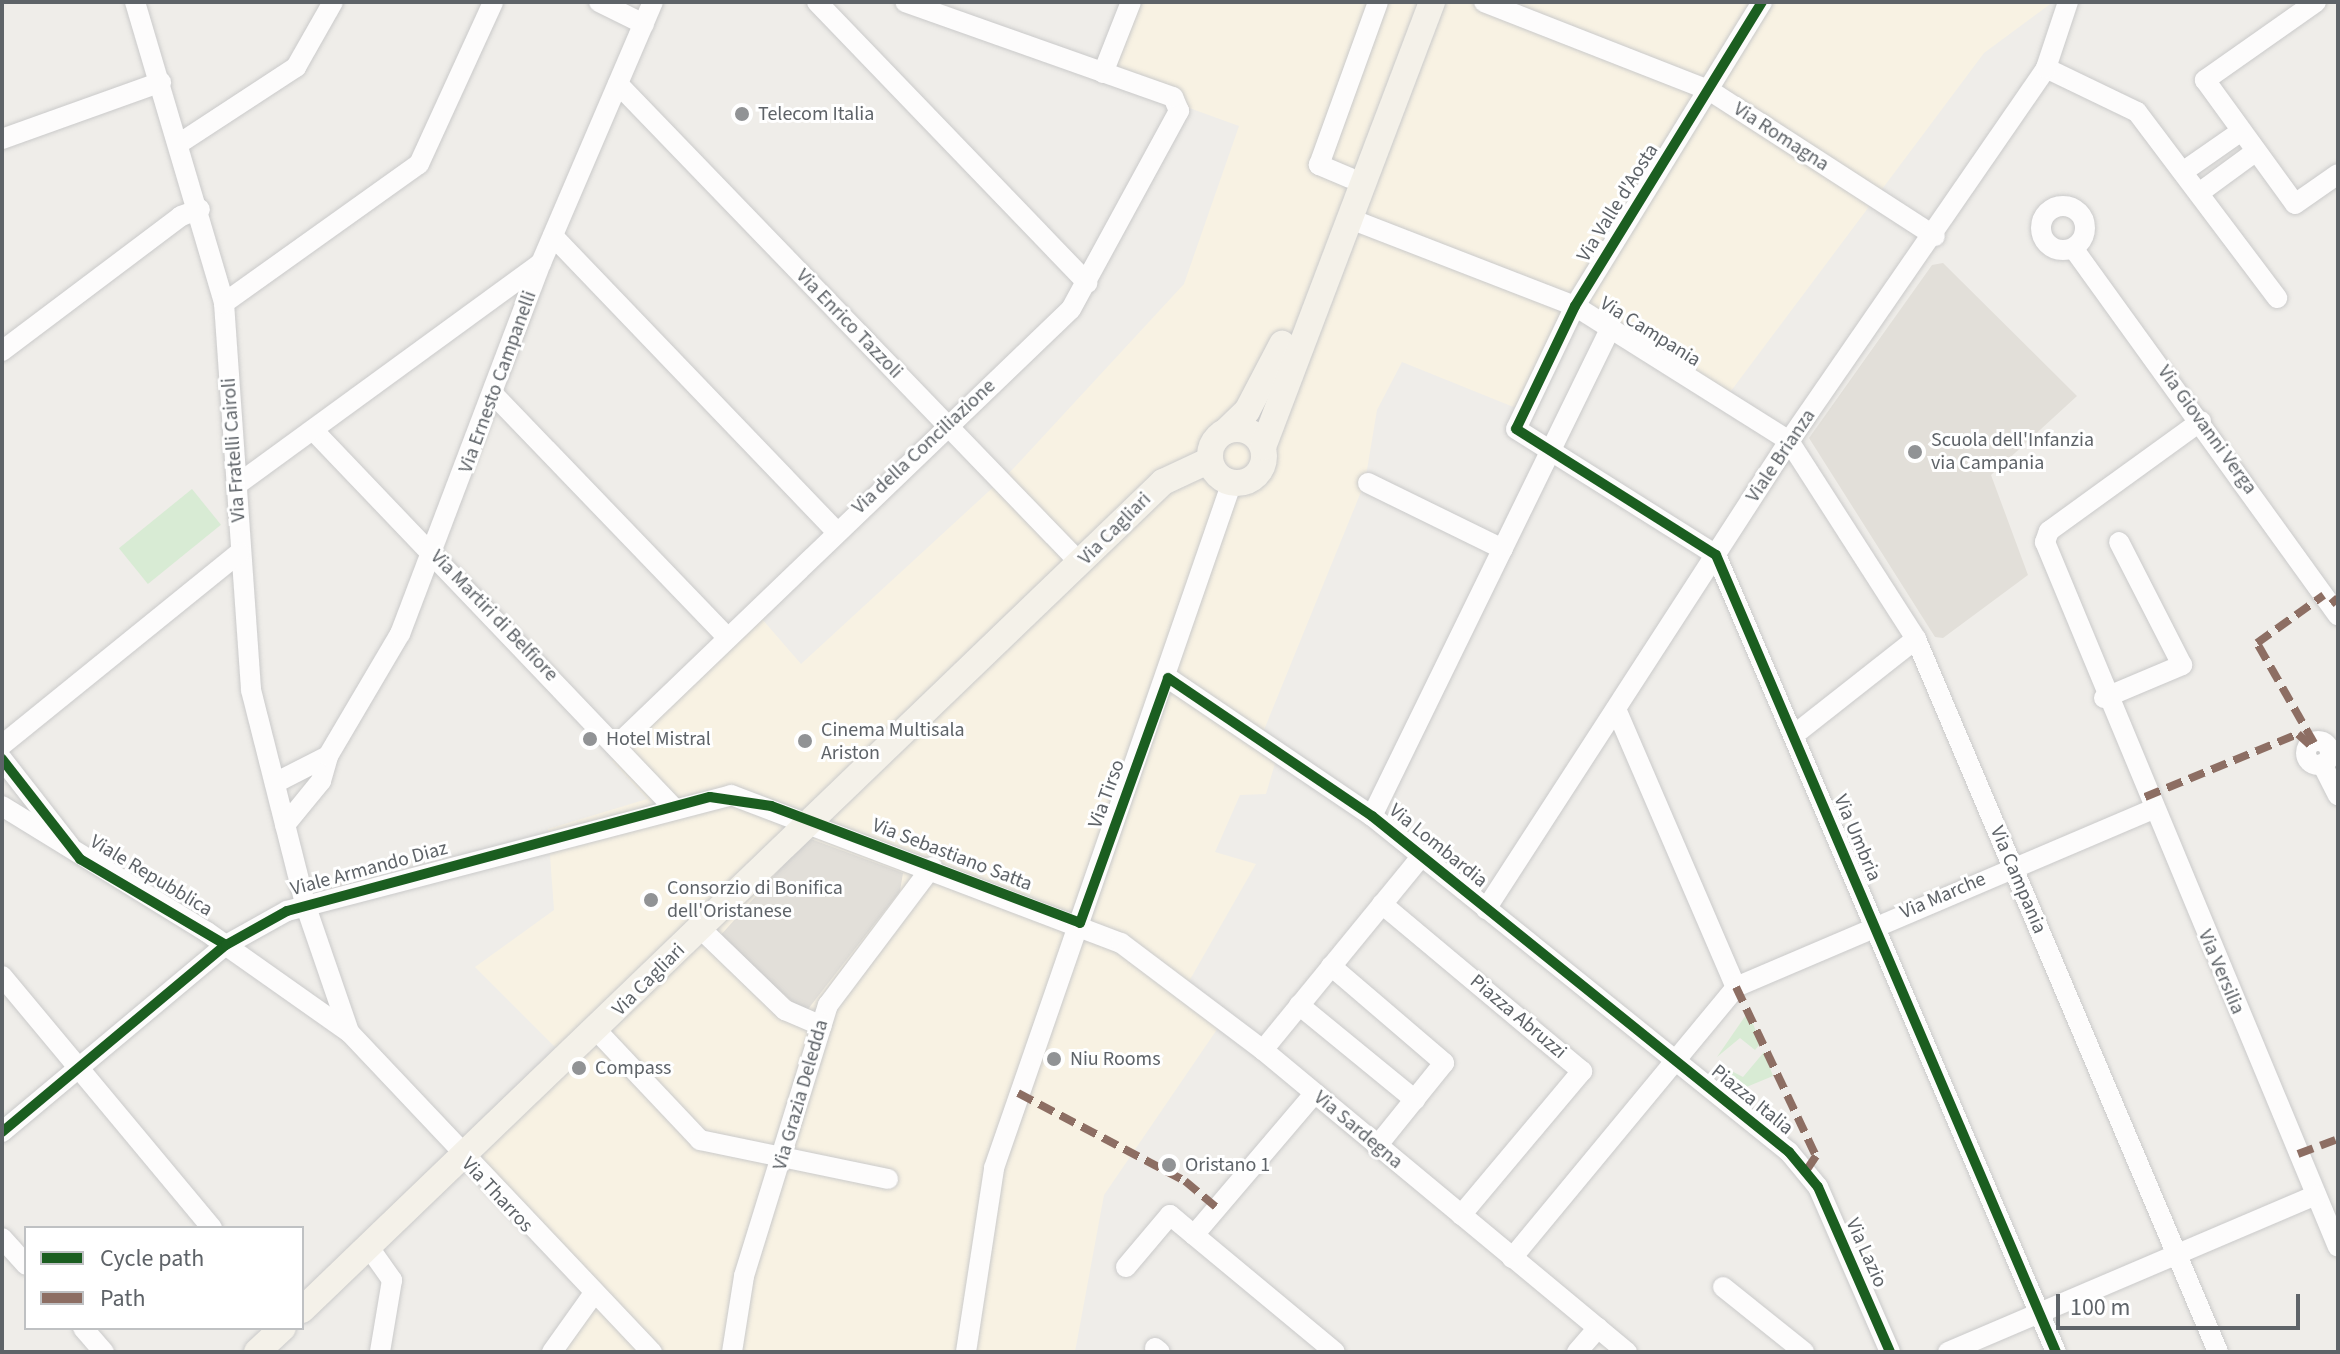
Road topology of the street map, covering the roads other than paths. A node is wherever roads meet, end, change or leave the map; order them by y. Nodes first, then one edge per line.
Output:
1 (135, 2) edge
2 (333, 2) edge
3 (493, 2) edge
4 (599, 2) edge
5 (653, 2) edge
6 (817, 2) edge
7 (905, 2) edge
8 (1131, 2) edge
9 (1378, 2) edge
10 (1413, 2) edge
11 (1432, 2) edge
12 (1484, 2) edge
13 (1762, 2) edge
14 (2068, 2) edge
15 (2316, 2) edge
16 (644, 24) junction
17 (2046, 68) junction
18 (1103, 73) junction
19 (161, 82) junction
20 (618, 84) junction
21 (1709, 90) junction
22 (2240, 132) junction
23 (2, 139) edge
24 (180, 143) junction
25 (2255, 152) junction
26 (2184, 171) junction
27 (2338, 174) edge
28 (1350, 178) junction
29 (2199, 193) junction
30 (200, 209) junction
31 (1348, 218) junction
32 (553, 236) junction
33 (1935, 236) junction
34 (2073, 248) dead end
35 (541, 263) junction
36 (1087, 283) junction
37 (2277, 298) dead end
38 (224, 303) junction
39 (1575, 306) junction
40 (1610, 329) junction
41 (2, 351) edge
42 (495, 396) junction
43 (2201, 421) junction
44 (947, 425) junction
45 (313, 430) junction
46 (1226, 431) junction
47 (1789, 441) junction
48 (1263, 447) junction
49 (1551, 451) junction
50 (1210, 460) junction
51 (1232, 482) junction
52 (1368, 483) dead end
53 (238, 484) junction
54 (835, 530) junction
55 (2119, 542) dead end
56 (1503, 549) junction
57 (240, 552) junction
58 (433, 552) junction
59 (1716, 555) junction
60 (1081, 564) junction
61 (2338, 615) edge
62 (727, 637) junction
63 (1916, 639) junction
64 (1168, 678) junction
65 (2104, 698) junction
66 (1616, 709) junction
67 (1794, 735) junction
68 (2, 745) edge
69 (617, 745) junction
70 (328, 756) junction
71 (2, 759) edge
72 (2322, 764) dead end
73 (20, 780) junction
74 (275, 783) junction
75 (2338, 795) edge
76 (2, 796) edge
77 (2, 806) edge
78 (672, 806) junction
79 (2151, 810) junction
80 (1372, 816) junction
81 (810, 821) junction
82 (285, 825) junction
83 (1422, 856) junction
84 (80, 859) junction
85 (932, 867) junction
86 (2013, 867) junction
87 (305, 904) junction
88 (1382, 904) junction
89 (1486, 909) junction
90 (1080, 923) junction
91 (1873, 926) junction
92 (701, 929) junction
93 (226, 945) junction
94 (1331, 966) junction
95 (2, 976) edge
96 (1736, 987) junction
97 (335, 992) junction
98 (1299, 1005) junction
99 (315, 1008) junction
100 (822, 1026) junction
101 (597, 1031) junction
102 (349, 1032) junction
103 (1263, 1050) junction
104 (1674, 1059) junction
105 (76, 1069) junction
106 (1314, 1094) junction
107 (1415, 1100) junction
108 (2, 1132) edge
109 (1377, 1146) junction
110 (461, 1156) junction
111 (784, 1157) junction
112 (1806, 1171) joint
113 (888, 1179) dead end
114 (2316, 1195) junction
115 (1461, 1215) junction
116 (210, 1226) edge
117 (1194, 1235) junction
118 (2, 1238) edge
119 (368, 1246) junction
120 (2338, 1247) edge
121 (2175, 1252) junction
122 (1512, 1258) junction
123 (24, 1263) edge
124 (1126, 1267) dead end
125 (1723, 1287) dead end
126 (592, 1296) junction
127 (304, 1308) edge
128 (2038, 1311) junction
129 (1598, 1328) junction
130 (85, 1330) edge
131 (281, 1330) edge
132 (104, 1352) edge
133 (257, 1352) edge
134 (380, 1352) edge
135 (552, 1352) edge
136 (652, 1352) edge
137 (732, 1352) edge
138 (966, 1352) edge
139 (1335, 1352) edge
140 (1577, 1352) edge
141 (1627, 1352) edge
142 (1804, 1352) edge
143 (1890, 1352) edge
144 (1948, 1352) edge
145 (2056, 1352) edge
146 (2218, 1352) edge

1 - 19 street, Via Fratelli Cairoli
2 - 24 street
3 - 38 street
4 - 16 street
5 - 16 street, Via Ernesto Campanelli
6 - 36 street
7 - 18 street
8 - 18 street
9 - 28 street
10 - 28 main road
11 - 31 main road
12 - 21 street, Via Romagna
13 - 21 street, Via Valle d'Aosta
14 - 17 street, Viale Brianza
15 - 22 street
16 - 20 street, Via Ernesto Campanelli
17 - 26 street
17 - 33 street, Viale Brianza
18 - 36 street, Via della Conciliazione
19 - 23 street
19 - 24 street, Via Fratelli Cairoli
20 - 32 street, Via Ernesto Campanelli
20 - 44 street, Via Enrico Tazzoli
21 - 33 street, Via Romagna
21 - 39 street, Via Valle d'Aosta
22 - 25 street
22 - 26 street
24 - 30 street, Via Fratelli Cairoli
25 - 27 street
25 - 29 street
26 - 29 street
28 - 46 main road
29 - 37 street
30 - 38 street, Via Fratelli Cairoli
30 - 41 street
31 - 39 street, Via Campania
31 - 48 main road
32 - 35 street, Via Ernesto Campanelli
32 - 54 street
33 - 47 street, Viale Brianza
34 - 43 street, Via Giovanni Verga
35 - 42 street, Via Ernesto Campanelli
35 - 45 street
36 - 44 street, Via della Conciliazione
38 - 53 street, Via Fratelli Cairoli
39 - 40 street, Via Campania
39 - 49 street, Via Valle d'Aosta
40 - 47 street, Via Campania
40 - 49 street
42 - 58 street, Via Ernesto Campanelli
42 - 62 street
43 - 61 street, Via Giovanni Verga
43 - 65 street, Via Versilia
44 - 54 street, Via della Conciliazione
44 - 60 street, Via Enrico Tazzoli
45 - 53 street
45 - 58 street, Via Martiri di Belfiore
46 - 48 main road
46 - 50 main road
47 - 59 street, Viale Brianza
47 - 63 street, Via Campania
48 - 51 main road
49 - 56 street
49 - 59 street
50 - 51 main road
50 - 60 main road, Via Cagliari
51 - 64 street, Via Tirso
52 - 56 street
53 - 57 street, Via Fratelli Cairoli
54 - 62 street, Via della Conciliazione
55 - 65 street
56 - 80 street
57 - 68 street
57 - 74 street, Via Fratelli Cairoli
58 - 69 street, Via Martiri di Belfiore
58 - 70 street, Via Ernesto Campanelli
59 - 66 street, Viale Brianza
59 - 67 street, Via Umbria
60 - 81 main road, Via Cagliari
62 - 69 street, Via della Conciliazione
63 - 67 street
63 - 86 street, Via Campania
64 - 80 street, Via Lombardia
64 - 90 street, Via Tirso
65 - 79 street, Via Versilia
66 - 89 street, Viale Brianza
66 - 96 street
67 - 91 street, Via Umbria
69 - 78 street, Via Martiri di Belfiore
70 - 74 street
70 - 82 street, Via Ernesto Campanelli
71 - 73 street, Viale Repubblica
72 - 75 street
73 - 76 street
73 - 84 street, Viale Repubblica
74 - 82 street, Via Fratelli Cairoli
77 - 84 street, Viale Repubblica
78 - 81 street, Viale Armando Diaz
78 - 87 street, Viale Armando Diaz
79 - 86 street, Via Marche
79 - 114 street, Via Versilia
80 - 83 street, Via Lombardia
81 - 85 street, Via Sebastiano Satta
81 - 92 main road, Via Cagliari
82 - 87 street, Via Fratelli Cairoli
83 - 88 street
83 - 89 street, Via Lombardia
84 - 93 street, Viale Repubblica
85 - 90 street, Via Sebastiano Satta
85 - 100 street, Via Grazia Deledda
86 - 91 street, Via Marche
86 - 121 street, Via Campania
87 - 93 street, Viale Armando Diaz
87 - 97 street, Via Tharros
88 - 94 street
88 - 115 street, Piazza Abruzzi
89 - 104 street, Via Lombardia
90 - 103 street, Via Sardegna
90 - 138 street, Via Tirso
91 - 96 street, Via Marche
91 - 128 street, Via Umbria
92 - 100 street
92 - 101 main road, Via Cagliari
93 - 99 street, Via Tharros
93 - 105 street, Viale Armando Diaz
94 - 98 street
94 - 107 street
95 - 105 street
96 - 104 street
97 - 99 street
97 - 102 street, Via Tharros
98 - 103 street
98 - 107 street
99 - 102 street, Via Tharros
100 - 111 street, Via Grazia Deledda
101 - 110 main road, Via Cagliari
101 - 111 street
102 - 110 street, Via Tharros
103 - 106 street, Via Sardegna
104 - 112 street, Piazza Italia
104 - 122 street
105 - 108 street, Viale Armando Diaz
105 - 116 street
106 - 109 street, Via Sardegna
106 - 117 street
107 - 109 street
109 - 115 street, Via Sardegna
110 - 119 main road, Via Cagliari
110 - 126 street, Via Tharros
111 - 113 street
111 - 137 street, Via Grazia Deledda
112 - 143 street, Via Lazio
114 - 120 street, Via Versilia
114 - 121 street
115 - 122 street, Via Sardegna
117 - 124 street
117 - 139 street
118 - 123 street
119 - 127 main road, Via Cagliari
119 - 134 street
121 - 128 street
121 - 146 street, Via Campania
122 - 129 street, Via Sardegna
125 - 142 street
126 - 135 street
126 - 136 street, Via Tharros
128 - 144 street
128 - 145 street, Via Umbria
129 - 140 street
129 - 141 street, Via Sardegna
130 - 132 street
131 - 133 main road

